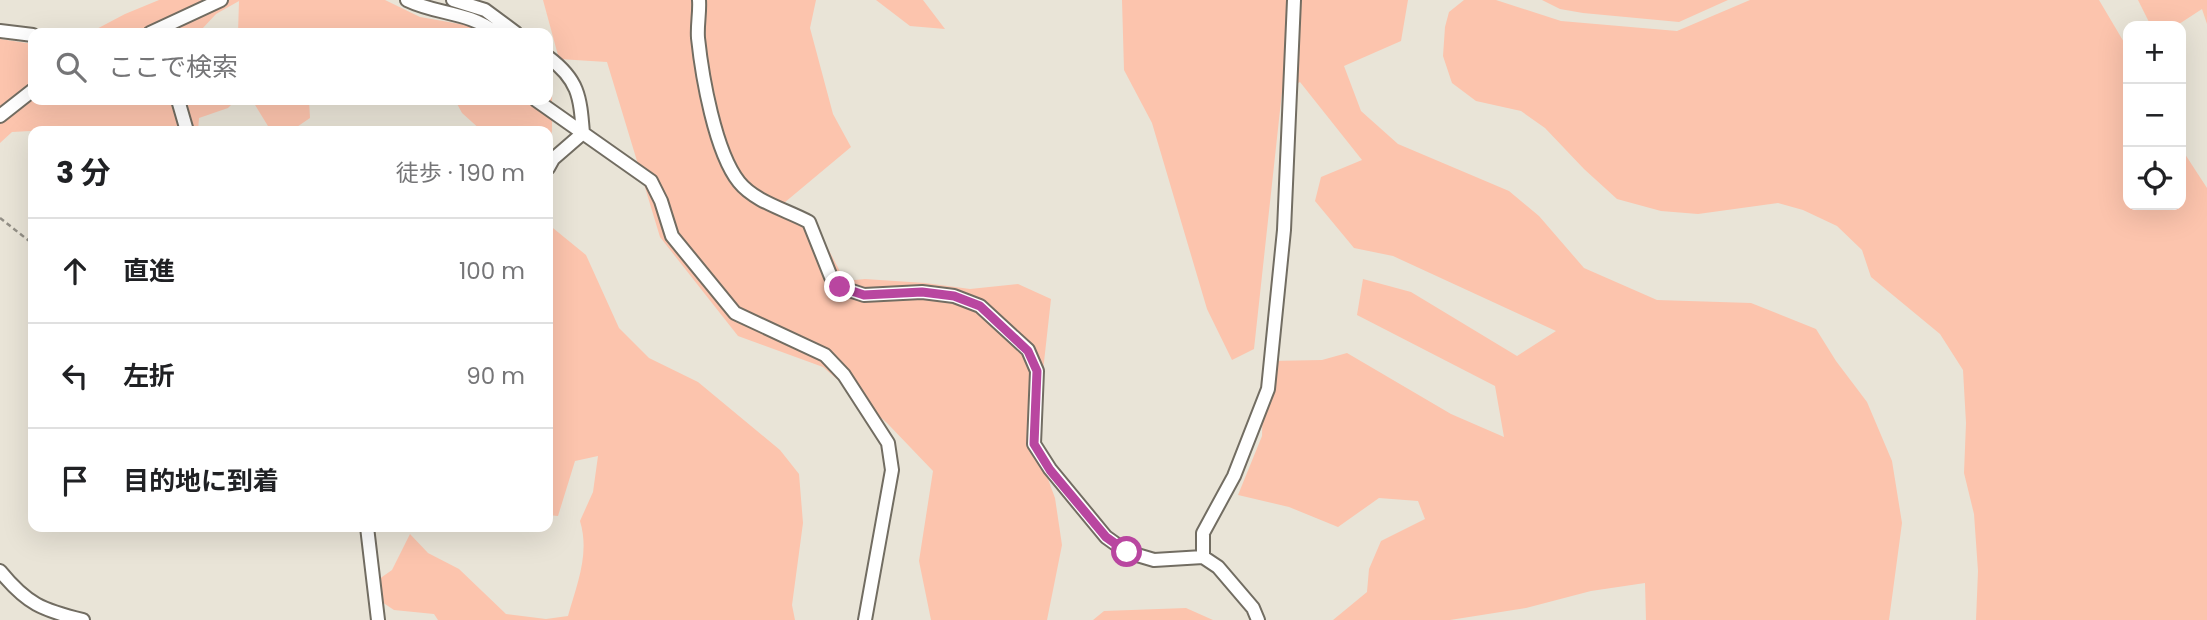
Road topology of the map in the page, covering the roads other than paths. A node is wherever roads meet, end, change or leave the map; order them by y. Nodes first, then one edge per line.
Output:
1 (221, 0) edge
2 (407, 0) edge
3 (453, 0) edge
4 (699, 0) edge
5 (1294, 0) edge
6 (161, 28) edge
7 (490, 28) edge
8 (509, 28) edge
9 (0, 31) edge
10 (28, 34) edge
11 (553, 61) edge
12 (28, 94) edge
13 (179, 105) edge
14 (543, 105) edge
15 (0, 116) edge
16 (186, 126) edge
17 (583, 133) junction
18 (553, 159) edge
19 (368, 532) edge
20 (1203, 557) junction
21 (0, 571) edge
22 (83, 620) edge
23 (379, 620) edge
24 (865, 620) edge
25 (1258, 620) edge

1 - 6 street
2 - 7 street
3 - 8 street
4 - 20 street
5 - 20 street
9 - 10 street
11 - 17 street
12 - 15 street
13 - 16 street
14 - 17 street
17 - 18 street
17 - 24 street
19 - 23 street
20 - 25 street
21 - 22 street

